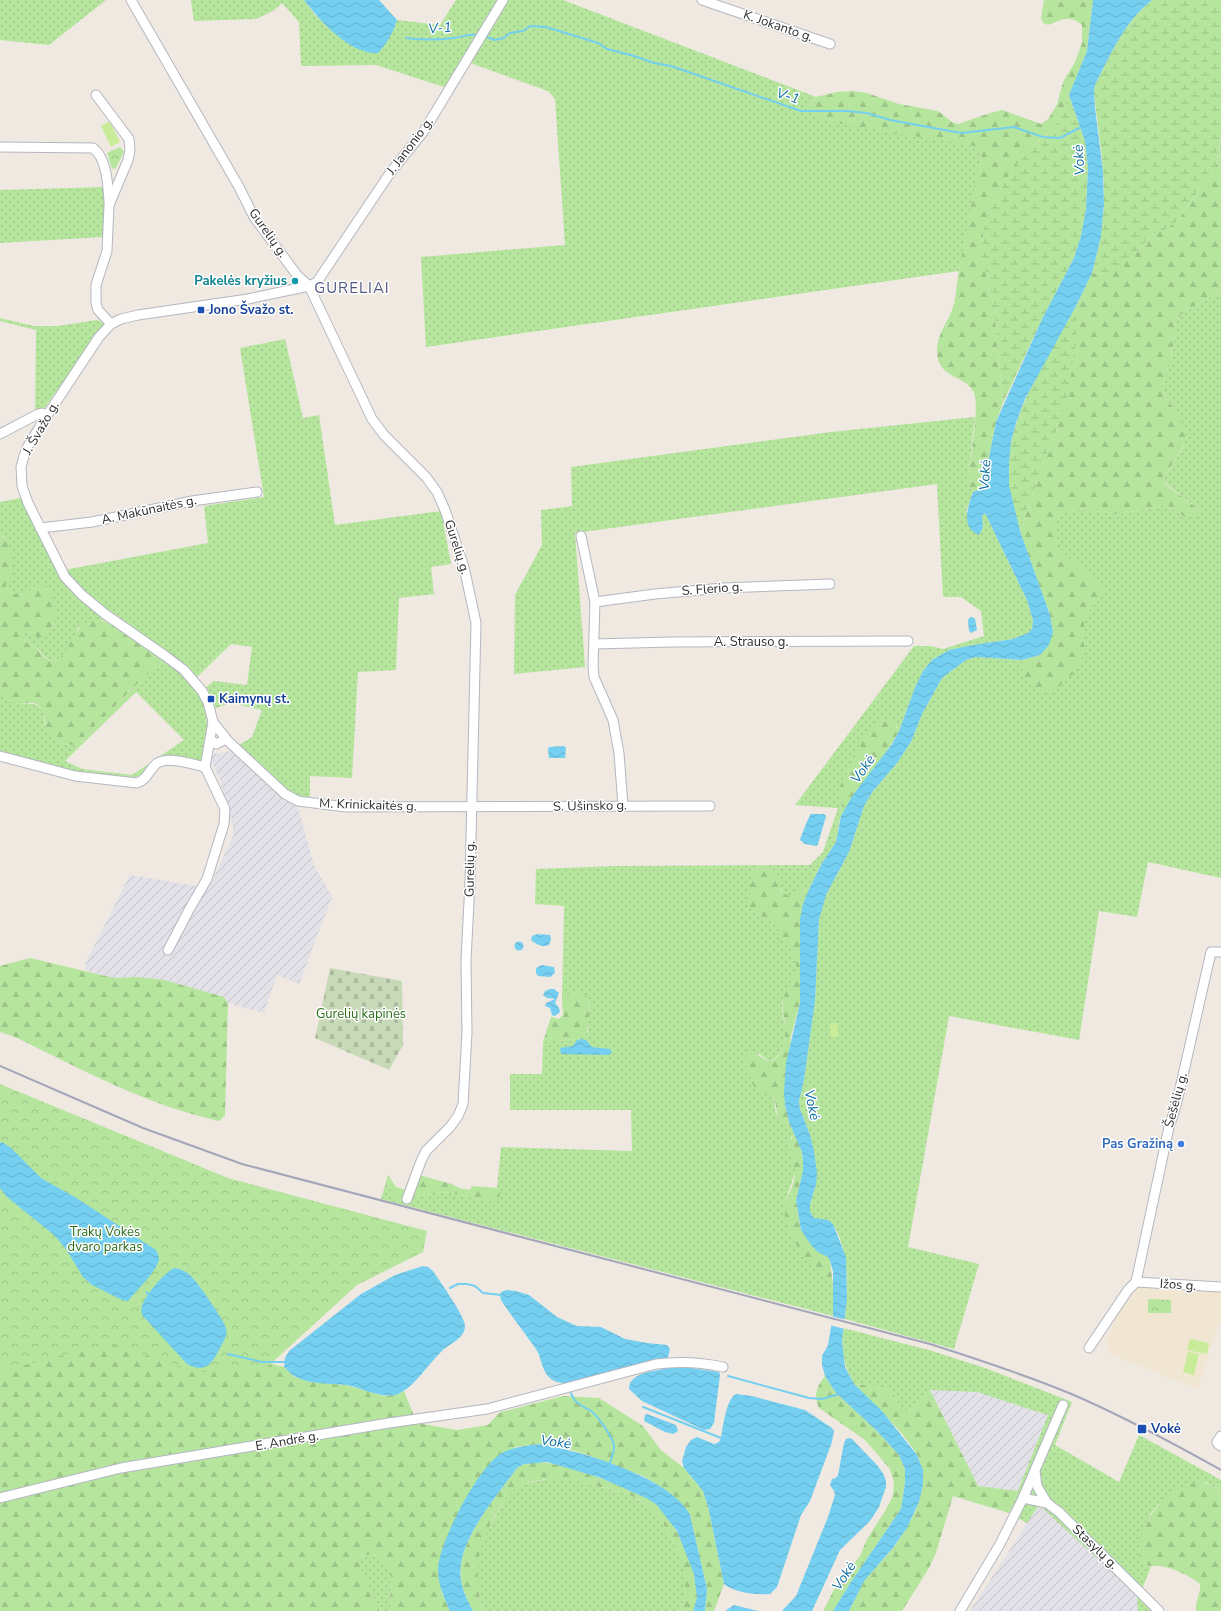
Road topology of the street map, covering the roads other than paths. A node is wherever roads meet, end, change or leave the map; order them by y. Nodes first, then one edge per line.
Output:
1 (131, 0) edge
2 (503, 0) edge
3 (702, 0) edge
4 (830, 44) dead end
5 (96, 95) dead end
6 (0, 147) edge
7 (110, 205) junction
8 (309, 286) junction
9 (111, 324) junction
10 (47, 415) junction
11 (0, 434) edge
12 (257, 492) dead end
13 (40, 528) junction
14 (581, 536) dead end
15 (830, 584) dead end
16 (595, 602) junction
17 (908, 642) dead end
18 (594, 644) junction
19 (213, 722) junction
20 (224, 736) junction
21 (211, 740) junction
22 (0, 756) edge
23 (205, 767) junction
24 (254, 767) joint
25 (623, 806) junction
26 (710, 806) dead end
27 (471, 808) junction
28 (168, 950) dead end
29 (1221, 952) edge
30 (407, 1199) dead end
31 (1136, 1282) junction
32 (1221, 1287) edge
33 (1089, 1348) dead end
34 (723, 1367) dead end
35 (1063, 1405) dead end
36 (1221, 1436) edge
37 (1221, 1446) edge
38 (1034, 1471) junction
39 (0, 1498) edge
40 (1023, 1498) junction
41 (1047, 1503) junction
42 (960, 1611) edge
43 (1160, 1611) edge

1 - 8 street, Gurelių g.
2 - 8 street, J. Janonio g.
3 - 4 street, K. Jokanto g.
5 - 7 street
6 - 7 street
7 - 9 street
8 - 9 street, J. Švažo g.
8 - 27 street, Gurelių g.
9 - 10 street, J. Švažo g.
10 - 11 street
10 - 13 street, J. Švažo g.
12 - 13 street, A. Makūnaitės g.
13 - 19 street, J. Švažo g.
14 - 16 street
15 - 16 street, S. Flerio g.
16 - 18 street
17 - 18 street, A. Strauso g.
18 - 25 street
19 - 20 street, J. Švažo g.
19 - 21 street, J. Švažo g.
20 - 21 street
20 - 24 street, J. Švažo g.
21 - 23 street, J. Švažo g.
22 - 23 street
23 - 28 street
24 - 27 street, M. Krinickaitės g.
25 - 26 street, S. Ušinsko g.
25 - 27 street, S. Ušinsko g.
27 - 30 street, Gurelių g.
29 - 31 street, Šešėlių g.
31 - 32 street, Ižos g.
31 - 33 street
34 - 39 street, E. Andrė g.
35 - 38 street
36 - 37 street
38 - 40 street
38 - 41 street
40 - 41 street, Stasylų g.
40 - 42 street
41 - 43 street, Stasylų g.

